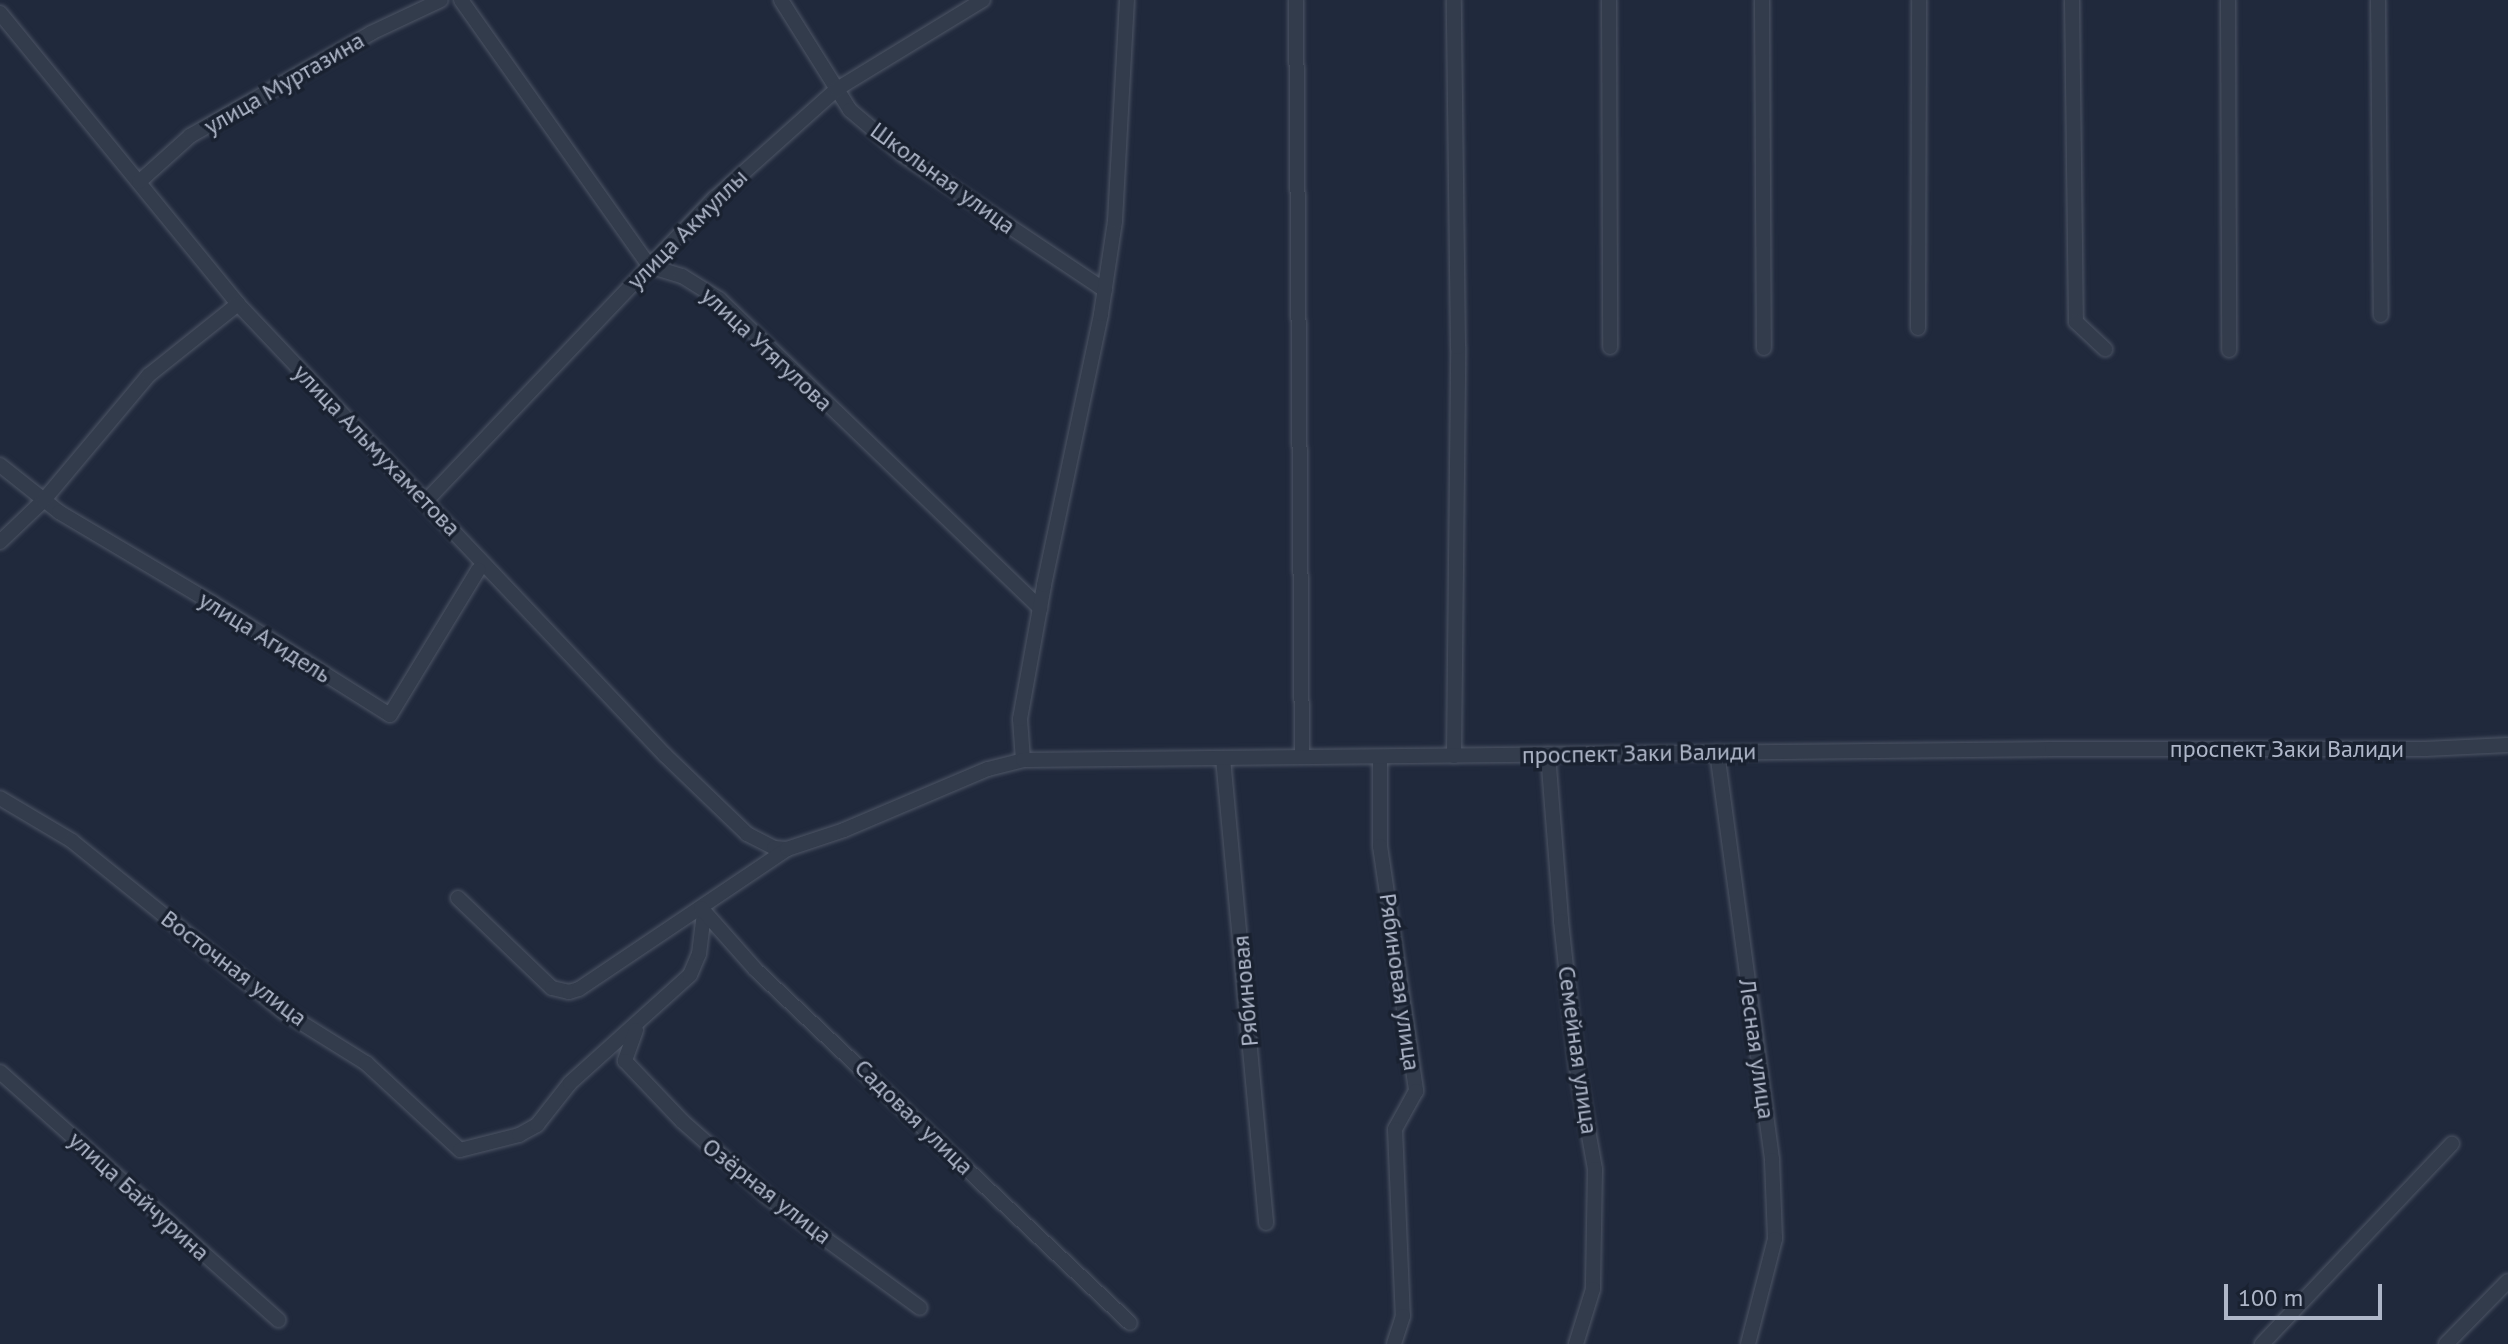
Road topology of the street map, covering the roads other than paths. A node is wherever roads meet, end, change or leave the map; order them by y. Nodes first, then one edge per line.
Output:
1 (441, 0) edge
2 (461, 0) edge
3 (781, 0) edge
4 (983, 0) edge
5 (1127, 0) edge
6 (1296, 0) edge
7 (1454, 0) edge
8 (1609, 0) edge
9 (1762, 0) edge
10 (1919, 0) edge
11 (2072, 0) edge
12 (2228, 0) edge
13 (2378, 0) edge
14 (0, 13) edge
15 (837, 89) junction
16 (139, 182) junction
17 (649, 266) junction
18 (1105, 290) junction
19 (238, 304) junction
20 (2381, 315) dead end
21 (1918, 328) dead end
22 (1610, 347) dead end
23 (1764, 348) dead end
24 (2105, 349) dead end
25 (2229, 350) dead end
26 (0, 465) edge
27 (44, 500) junction
28 (426, 501) junction
29 (0, 542) edge
30 (478, 570) dead end
31 (1040, 608) junction
32 (2508, 745) edge
33 (1717, 752) junction
34 (1548, 754) junction
35 (1454, 756) junction
36 (1302, 757) junction
37 (1380, 757) junction
38 (1223, 758) junction
39 (1023, 760) junction
40 (0, 798) edge
41 (787, 849) junction
42 (458, 898) dead end
43 (702, 910) junction
44 (639, 1023) junction
45 (0, 1072) edge
46 (2452, 1144) dead end
47 (1266, 1223) dead end
48 (2508, 1281) edge
49 (920, 1308) dead end
50 (278, 1320) dead end
51 (1130, 1323) dead end
52 (1394, 1344) edge
53 (1576, 1344) edge
54 (1748, 1344) edge
55 (2262, 1344) edge
56 (2446, 1344) edge

1 - 16 street, улица Муртазина
2 - 17 street
3 - 15 street, Школьная улица
4 - 15 street, улица Акмуллы
5 - 18 street
6 - 36 street
7 - 35 street
8 - 22 street
9 - 23 street
10 - 21 street
11 - 24 street
12 - 25 street
13 - 20 street
14 - 16 street, улица Альмухаметова
15 - 17 street, улица Акмуллы
15 - 18 street, Школьная улица
16 - 19 street, улица Альмухаметова
17 - 28 street, улица Акмуллы
17 - 31 street, улица Утягулова
18 - 31 street
19 - 27 street
19 - 28 street, улица Альмухаметова
26 - 27 street, улица Агидель
27 - 29 street
27 - 30 street, улица Агидель
28 - 41 street, улица Альмухаметова
31 - 39 street
32 - 33 street, проспект Заки Валиди
33 - 34 street, проспект Заки Валиди
33 - 54 street, Лесная улица
34 - 35 street, проспект Заки Валиди
34 - 53 street, Семейная улица
35 - 37 street, проспект Заки Валиди
36 - 37 street, проспект Заки Валиди
36 - 38 street, проспект Заки Валиди
37 - 52 street, Рябиновая улица
38 - 39 street, проспект Заки Валиди
38 - 47 street, Рябиновая
39 - 41 street, проспект Заки Валиди
40 - 44 street, Восточная улица
41 - 43 street, проспект Заки Валиди
42 - 43 street, проспект Заки Валиди
43 - 44 street
43 - 51 street, Садовая улица
44 - 49 street, Озёрная улица
45 - 50 street, улица Байчурина
46 - 55 street
48 - 56 street

